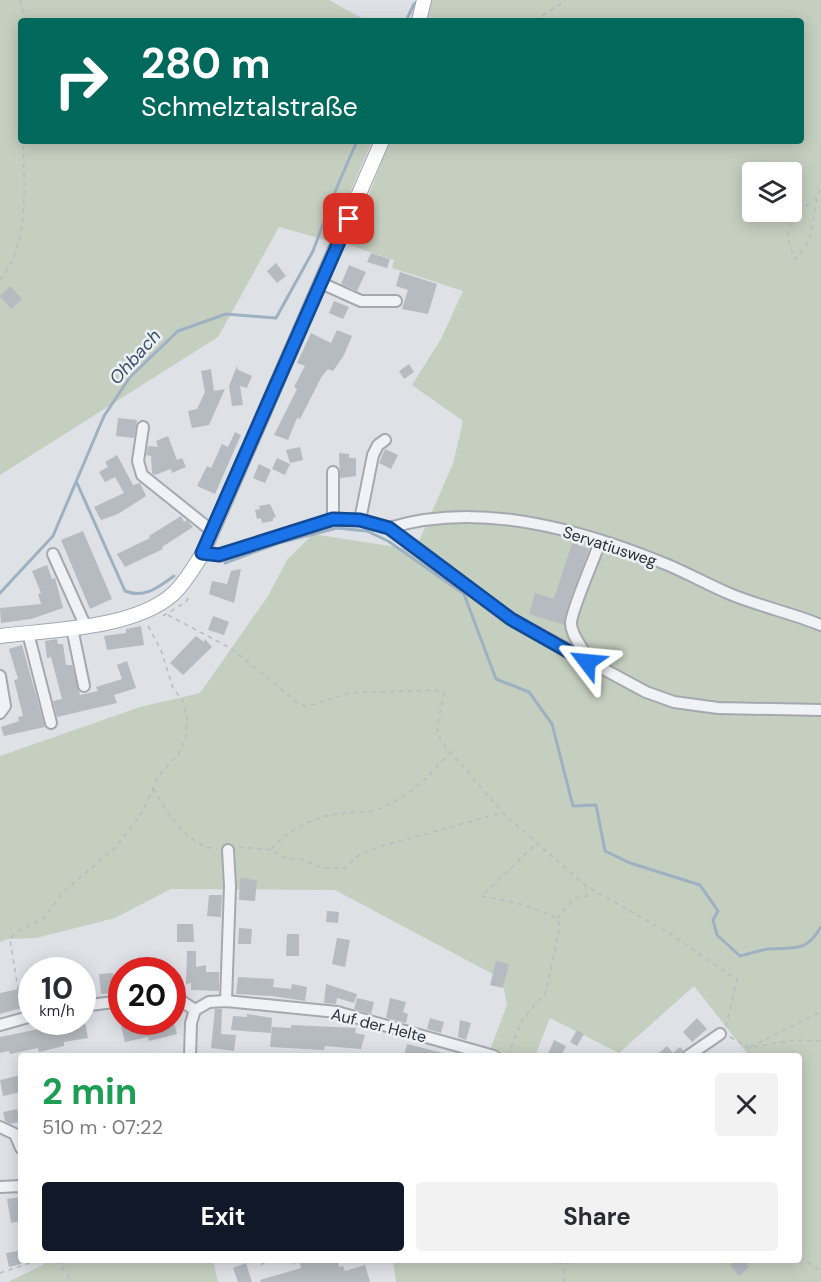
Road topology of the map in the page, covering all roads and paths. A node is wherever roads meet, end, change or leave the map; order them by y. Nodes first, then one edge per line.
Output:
1 (20, 0) edge
2 (424, 0) edge
3 (566, 0) edge
4 (25, 18) edge
5 (419, 18) edge
6 (539, 18) edge
7 (23, 144) edge
8 (380, 144) edge
9 (821, 186) edge
10 (816, 197) junction
11 (0, 280) edge
12 (321, 283) junction
13 (396, 301) dead end
14 (143, 427) dead end
15 (385, 440) dead end
16 (333, 472) dead end
17 (333, 519) junction
18 (360, 520) junction
19 (389, 528) junction
20 (212, 531) junction
21 (600, 542) junction
22 (202, 553) junction
23 (52, 554) dead end
24 (186, 602) dead end
25 (141, 612) junction
26 (821, 625) edge
27 (79, 626) junction
28 (28, 633) junction
29 (0, 636) edge
30 (587, 662) junction
31 (0, 676) edge
32 (84, 686) dead end
33 (821, 710) edge
34 (0, 713) edge
35 (51, 723) dead end
36 (449, 753) junction
37 (153, 788) junction
38 (503, 813) junction
39 (536, 844) junction
40 (228, 850) junction
41 (271, 850) junction
42 (585, 886) junction
43 (557, 918) junction
44 (18, 976) edge
45 (226, 1001) junction
46 (186, 1004) edge
47 (195, 1010) junction
48 (821, 1012) edge
49 (18, 1020) edge
50 (0, 1025) edge
51 (720, 1034) junction
52 (821, 1041) edge
53 (749, 1048) junction
54 (190, 1053) edge
55 (483, 1053) edge
56 (509, 1053) edge
57 (692, 1053) edge
58 (748, 1053) edge
59 (0, 1126) edge
60 (18, 1141) edge
61 (18, 1186) edge
62 (0, 1187) edge
63 (802, 1258) edge
64 (30, 1263) edge
65 (59, 1263) edge
66 (264, 1263) edge
67 (294, 1263) edge
68 (560, 1263) edge
69 (567, 1263) edge
70 (564, 1264) junction
71 (261, 1265) dead end
72 (295, 1268) dead end
73 (821, 1271) edge
74 (0, 1273) edge
75 (72, 1282) edge
76 (564, 1282) edge

1 - 4 path
2 - 5 main road
3 - 6 path
7 - 11 path
8 - 12 main road
9 - 10 path
10 - 10 path
12 - 13 street
12 - 20 main road
14 - 20 street
15 - 18 street
16 - 17 street
17 - 18 street
17 - 22 street
18 - 19 street
19 - 21 street, Servatiusweg
19 - 30 street
20 - 22 main road
21 - 26 street, Servatiusweg
21 - 30 street
22 - 25 main road
23 - 27 street
24 - 36 path
25 - 27 main road
25 - 37 path
27 - 28 main road
27 - 32 street
28 - 29 main road
28 - 35 street
30 - 33 street
31 - 34 street
36 - 38 path
36 - 41 path
37 - 40 path
37 - 44 path
38 - 39 path
38 - 41 path
39 - 42 path
39 - 43 path
40 - 41 path
40 - 45 street
42 - 43 path
42 - 51 path
43 - 56 path
45 - 47 street, Auf der Helte
45 - 55 street, Auf der Helte
46 - 47 street
47 - 54 street
48 - 53 path
49 - 50 street
51 - 53 path
51 - 57 street
52 - 53 path
53 - 58 path
59 - 60 street
61 - 62 street
63 - 73 path
64 - 74 path
65 - 75 path
66 - 71 path
67 - 72 path
68 - 70 path
69 - 70 path
70 - 76 path

